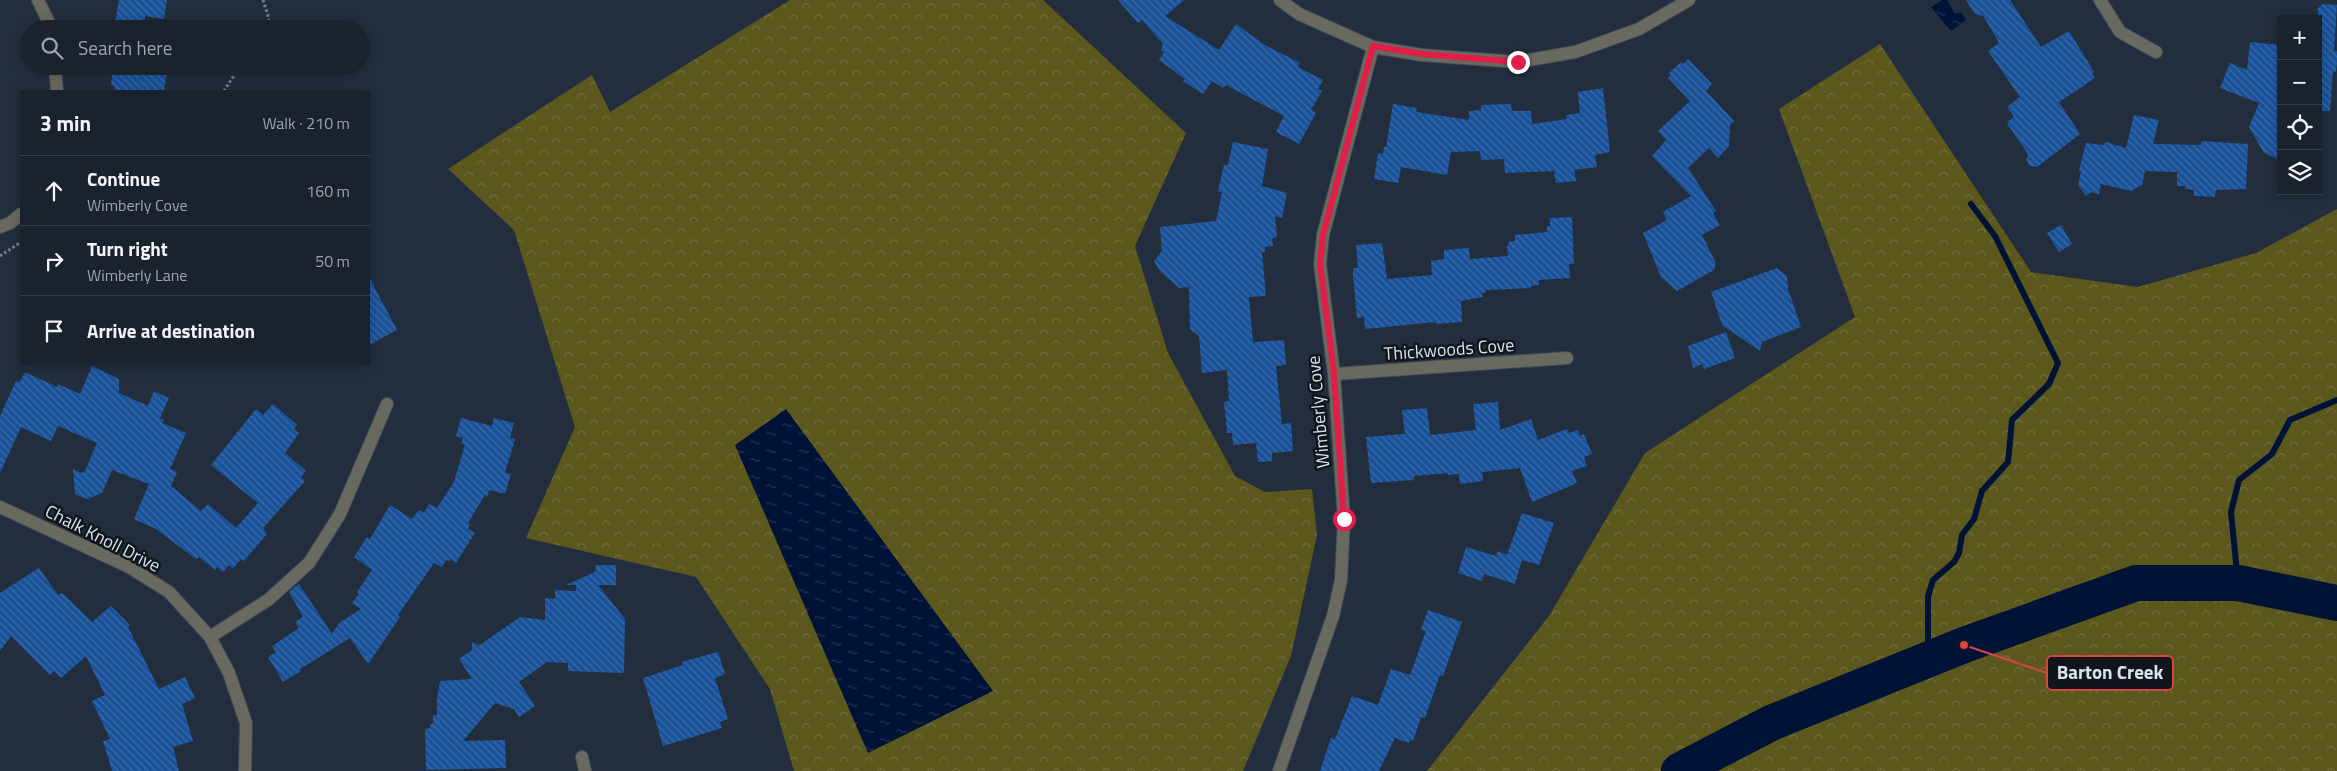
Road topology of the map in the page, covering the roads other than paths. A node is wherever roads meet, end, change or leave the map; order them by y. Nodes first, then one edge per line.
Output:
1 (38, 0) edge
2 (1280, 0) edge
3 (1689, 0) edge
4 (2100, 0) edge
5 (48, 20) edge
6 (1373, 46) junction
7 (2156, 52) dead end
8 (56, 75) edge
9 (57, 90) edge
10 (20, 215) edge
11 (0, 227) edge
12 (1567, 358) dead end
13 (1334, 374) junction
14 (387, 404) dead end
15 (0, 507) edge
16 (210, 637) junction
17 (582, 757) dead end
18 (245, 771) edge
19 (585, 771) edge
20 (1279, 771) edge

1 - 5 street
2 - 6 street
3 - 6 street
4 - 7 street
6 - 13 street, Wimberly Cove
8 - 9 street
10 - 11 street
12 - 13 street, Thickwoods Cove
13 - 20 street, Wimberly Cove
14 - 16 street
15 - 16 street, Chalk Knoll Drive
16 - 18 street, Chalk Knoll Drive
17 - 19 street

